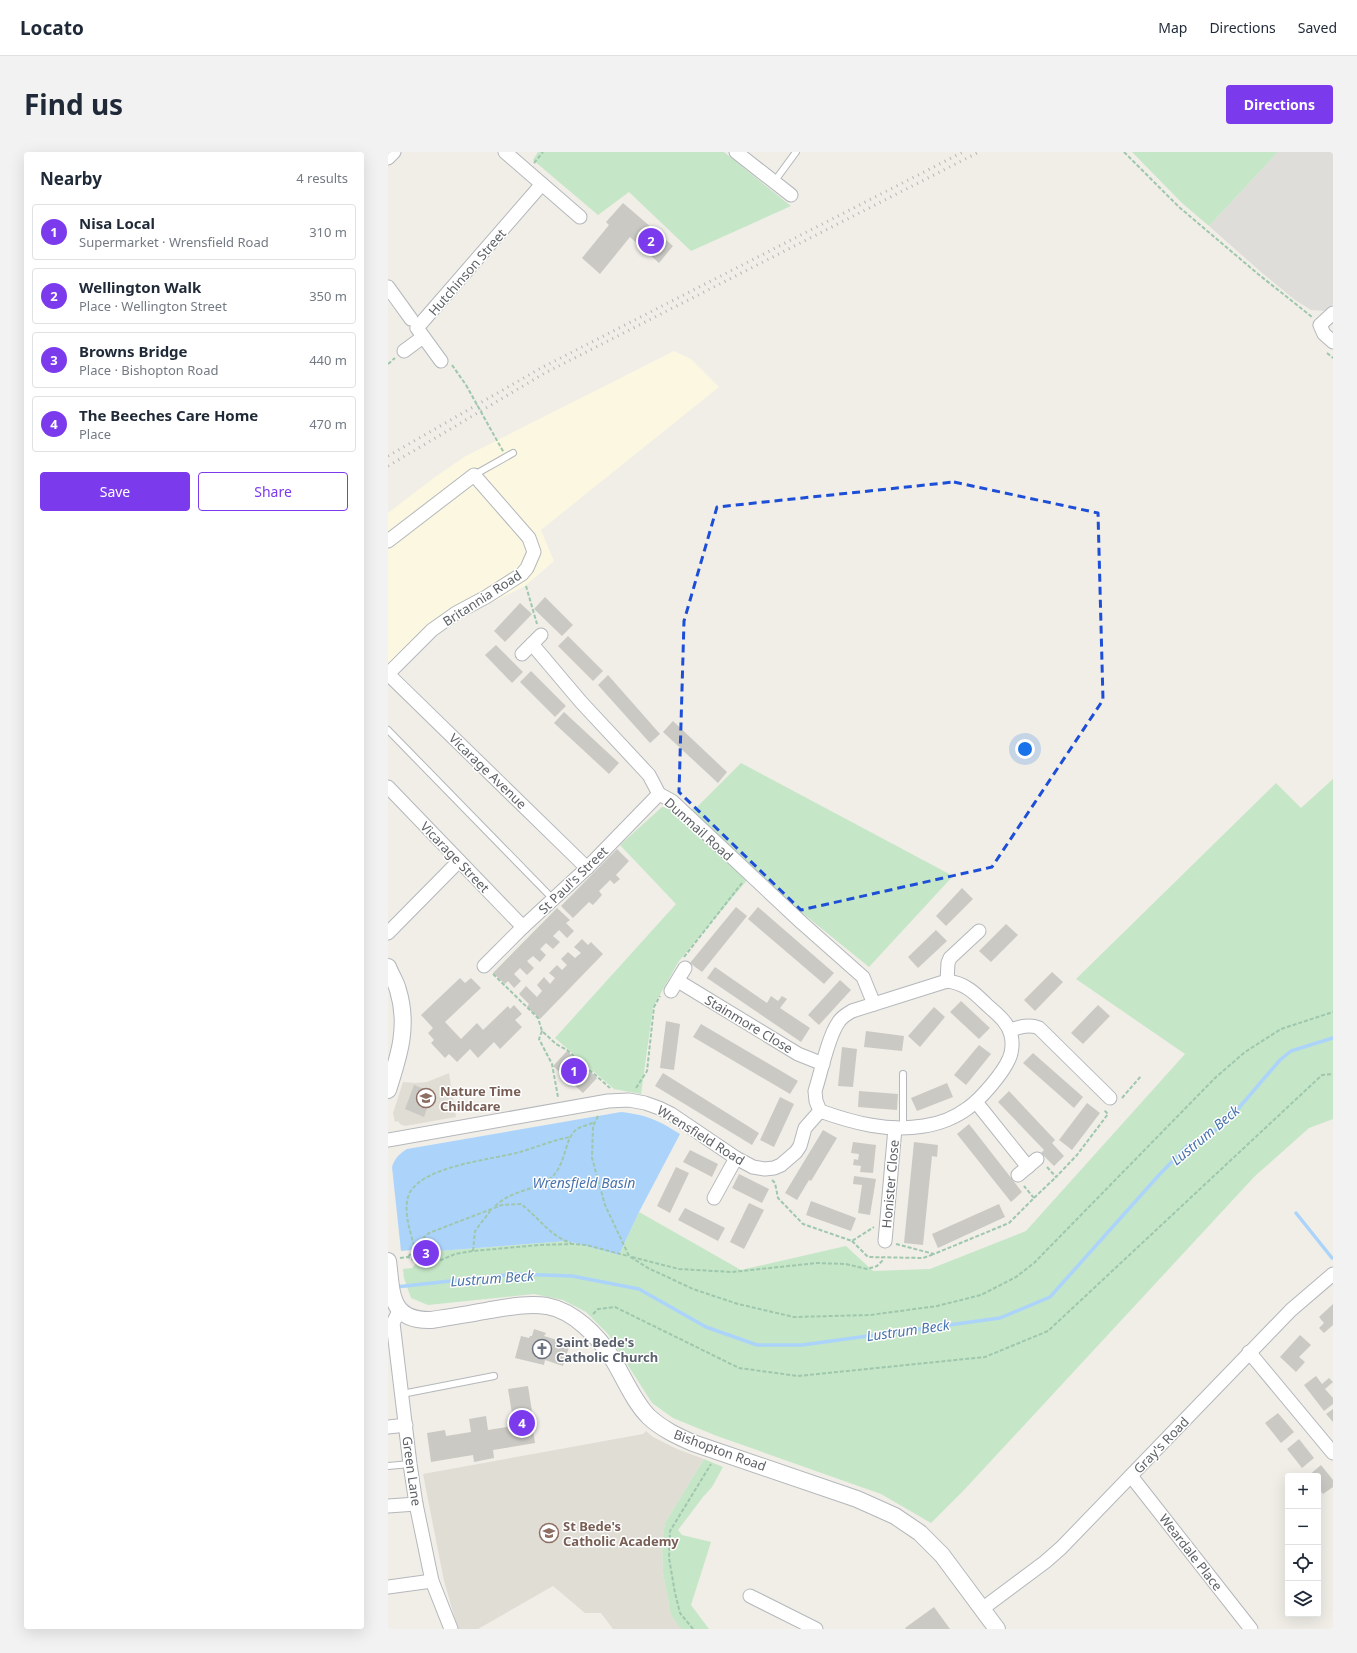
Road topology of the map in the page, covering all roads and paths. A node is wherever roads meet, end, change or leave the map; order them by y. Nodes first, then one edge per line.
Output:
1 (394, 152) edge
2 (505, 152) edge
3 (736, 152) edge
4 (796, 152) edge
5 (1124, 152) edge
6 (388, 158) edge
7 (774, 182) junction
8 (542, 184) junction
9 (791, 195) dead end
10 (580, 217) dead end
11 (388, 287) edge
12 (1333, 313) edge
13 (411, 319) dead end
14 (1317, 322) junction
15 (423, 337) junction
16 (1333, 342) edge
17 (404, 351) dead end
18 (446, 363) joint
19 (504, 453) dead end
20 (513, 453) dead end
21 (474, 475) junction
22 (388, 541) edge
23 (522, 574) junction
24 (536, 640) junction
25 (522, 654) dead end
26 (388, 674) edge
27 (388, 730) edge
28 (388, 787) edge
29 (660, 794) junction
30 (459, 861) junction
31 (587, 868) junction
32 (553, 899) junction
33 (523, 927) junction
34 (979, 931) dead end
35 (388, 933) edge
36 (484, 966) joint
37 (388, 967) edge
38 (685, 968) dead end
39 (947, 981) junction
40 (874, 1004) junction
41 (1333, 1012) edge
42 (1010, 1030) junction
43 (542, 1031) junction
44 (824, 1064) junction
45 (902, 1074) dead end
46 (1333, 1074) edge
47 (1141, 1076) dead end
48 (388, 1090) edge
49 (1107, 1097) junction
50 (615, 1100) junction
51 (976, 1102) junction
52 (597, 1103) junction
53 (560, 1110) junction
54 (820, 1111) junction
55 (595, 1122) junction
56 (899, 1128) junction
57 (570, 1137) junction
58 (388, 1140) edge
59 (736, 1158) junction
60 (1027, 1167) junction
61 (765, 1169) junction
62 (1056, 1177) junction
63 (714, 1198) dead end
64 (1034, 1198) junction
65 (492, 1209) junction
66 (887, 1221) junction
67 (852, 1241) junction
68 (885, 1241) joint
69 (573, 1244) junction
70 (414, 1246) junction
71 (473, 1251) junction
72 (934, 1254) junction
73 (628, 1256) junction
74 (408, 1257) junction
75 (882, 1257) junction
76 (390, 1264) edge
77 (1333, 1274) edge
78 (396, 1304) junction
79 (584, 1326) junction
80 (391, 1329) edge
81 (1249, 1352) junction
82 (494, 1376) dead end
83 (402, 1394) junction
84 (406, 1425) junction
85 (388, 1427) edge
86 (719, 1451) junction
87 (1333, 1453) edge
88 (410, 1464) junction
89 (388, 1466) edge
90 (1131, 1476) junction
91 (416, 1504) junction
92 (388, 1506) edge
93 (432, 1581) junction
94 (388, 1587) edge
95 (750, 1596) dead end
96 (982, 1609) junction
97 (451, 1629) edge
98 (693, 1629) edge
99 (816, 1629) edge
100 (997, 1629) edge
101 (1251, 1629) edge

1 - 6 street
2 - 8 street
3 - 7 street
4 - 7 lane
5 - 14 path
7 - 9 street
8 - 10 street
8 - 15 street, Hutchinson Street
11 - 13 street
12 - 14 street
14 - 16 street
15 - 17 street
15 - 18 street
18 - 19 path, bridge
20 - 21 lane
21 - 22 street
21 - 23 street, Britannia Road
23 - 24 path
23 - 26 street, Britannia Road
24 - 25 street
24 - 29 street, Dunmail Road
26 - 31 street, Vicarage Avenue
27 - 32 lane
28 - 30 street, Vicarage Street
29 - 31 street, St Paul's Street
29 - 40 street, Dunmail Road
30 - 33 street, Vicarage Street
30 - 35 street
31 - 32 street, St Paul's Street
32 - 33 street, St Paul's Street
33 - 36 street, St Paul's Street
34 - 39 street
36 - 43 path
37 - 48 street
38 - 44 street, Stainmore Close
39 - 40 street
39 - 42 street
40 - 44 street
41 - 73 path
42 - 49 street
42 - 51 street
43 - 50 path
43 - 53 path
44 - 54 street
45 - 56 lane
46 - 79 path
47 - 49 path
49 - 62 path
50 - 52 street, Wrensfield Road
50 - 59 street, Wrensfield Road
51 - 56 street
51 - 60 street
52 - 53 street, Wrensfield Road
52 - 55 path
53 - 58 street, Wrensfield Road
54 - 56 street
54 - 61 street
55 - 57 path
55 - 73 path
56 - 66 street, Honister Close
57 - 65 path
57 - 70 path
59 - 61 street, Wrensfield Road
59 - 63 street
60 - 62 path
60 - 64 path
61 - 67 path
62 - 64 path
64 - 72 path
65 - 69 path
65 - 70 path
65 - 71 path
66 - 67 path
66 - 68 street, Honister Close
67 - 75 path
68 - 72 path
69 - 71 path
69 - 73 path
70 - 74 path
71 - 74 path
72 - 75 path
73 - 75 path
74 - 76 path
76 - 78 street
77 - 81 street, Gray's Road
78 - 79 street, Bishopton Road
78 - 80 street, Green Lane
79 - 86 street, Bishopton Road
80 - 83 street, Green Lane
81 - 87 street
81 - 90 street, Gray's Road
82 - 83 lane
83 - 84 street, Green Lane
84 - 85 street
84 - 88 street, Green Lane
86 - 96 street, Bishopton Road
86 - 98 path
88 - 89 lane
88 - 91 street, Green Lane
90 - 96 street, Gray's Road
90 - 101 street, Weardale Place
91 - 92 street
91 - 93 street, Green Lane
93 - 94 street
93 - 97 street, Green Lane
95 - 99 street
96 - 100 street, Bishopton Road

